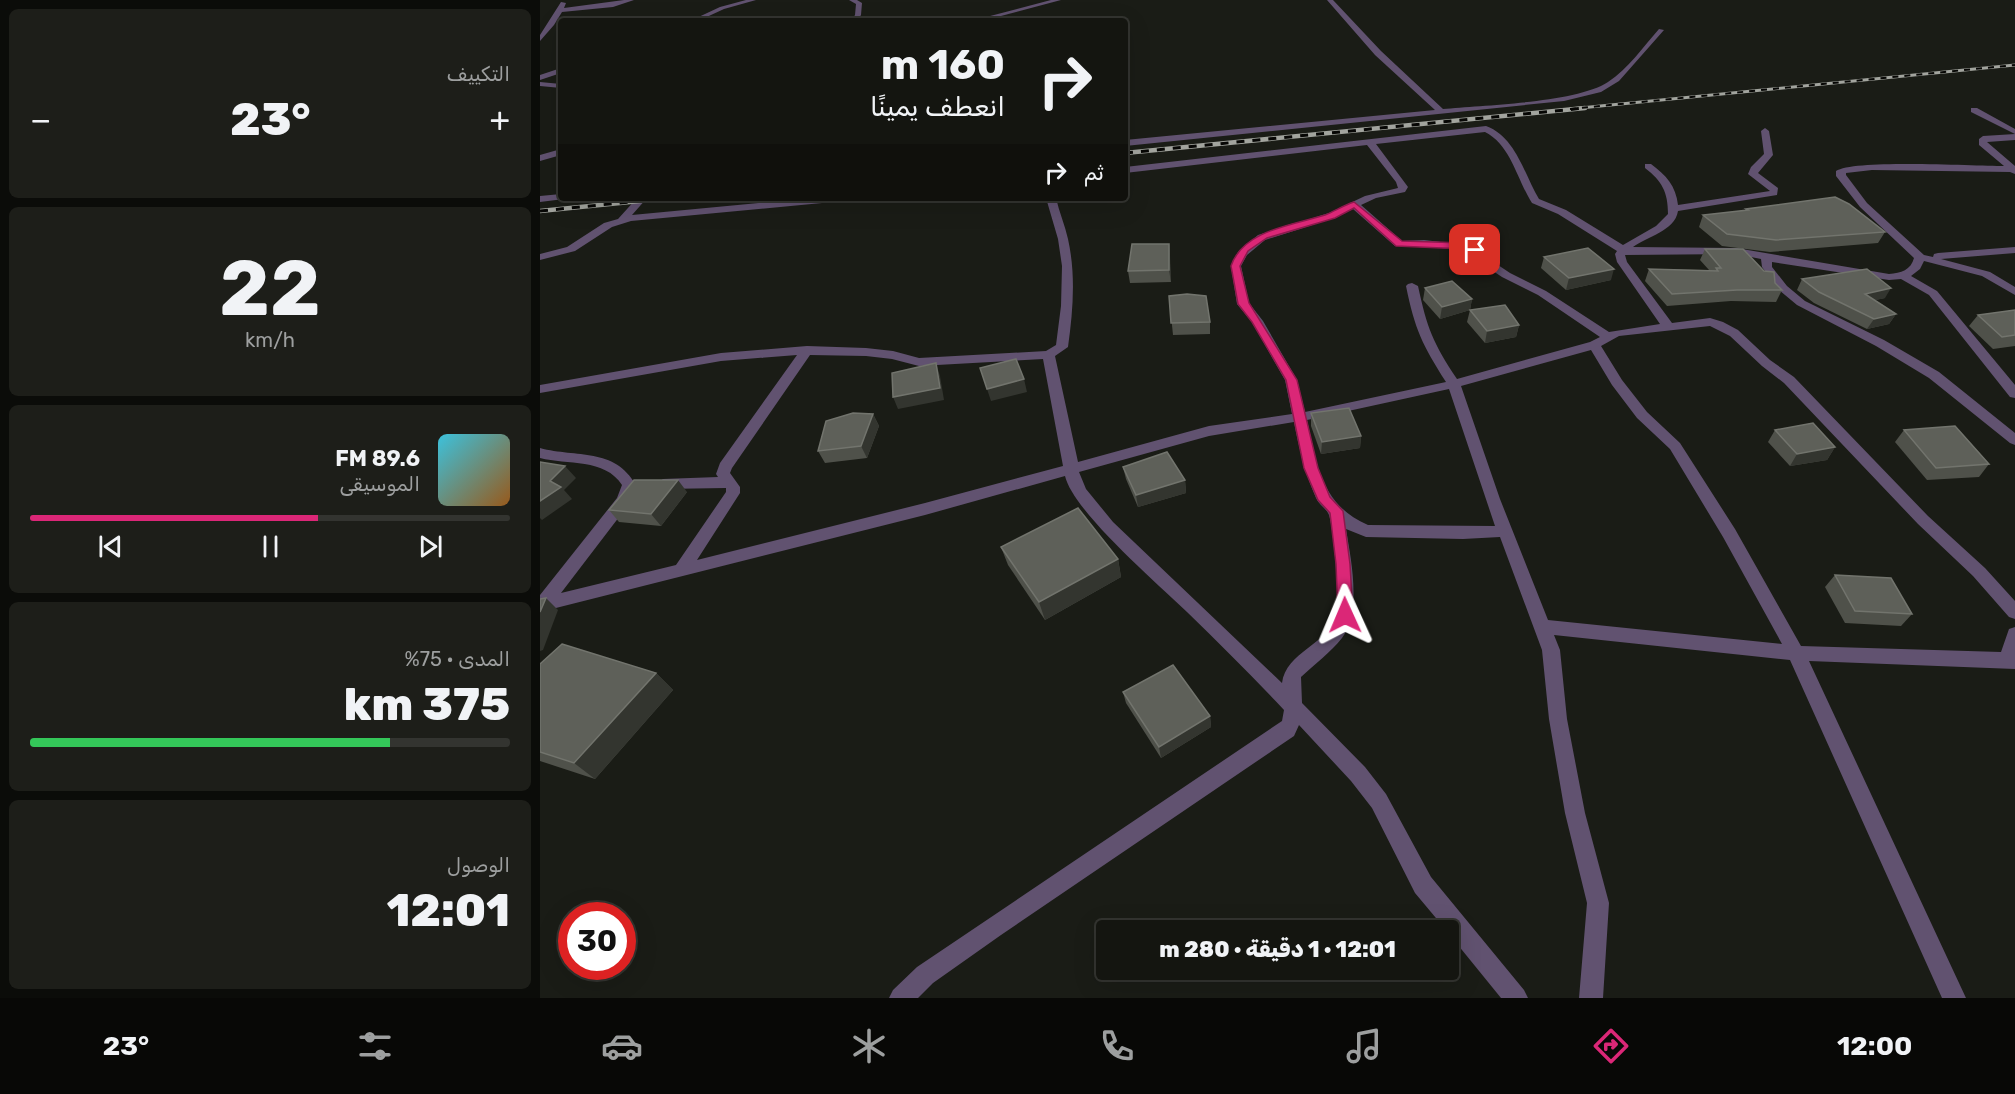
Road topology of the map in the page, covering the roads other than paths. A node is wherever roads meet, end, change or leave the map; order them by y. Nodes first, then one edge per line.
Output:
1 (564, 0) edge
2 (631, 0) edge
3 (753, 0) edge
4 (852, 0) edge
5 (1058, 0) edge
6 (1330, 0) edge
7 (997, 7) dead end
8 (560, 10) junction
9 (700, 18) edge
10 (855, 18) edge
11 (978, 18) edge
12 (985, 18) edge
13 (1661, 30) dead end
14 (540, 39) edge
15 (558, 71) edge
16 (540, 78) edge
17 (540, 84) edge
18 (558, 86) edge
19 (1468, 109) junction
20 (1974, 110) dead end
21 (1442, 112) junction
22 (1486, 129) junction
23 (1765, 131) dead end
24 (2015, 132) edge
25 (2015, 137) edge
26 (1128, 143) edge
27 (1371, 144) junction
28 (558, 153) edge
29 (540, 158) edge
30 (1648, 166) dead end
31 (1128, 170) edge
32 (2014, 170) edge
33 (558, 198) edge
34 (540, 199) edge
35 (639, 201) edge
36 (811, 201) edge
37 (1052, 201) edge
38 (1354, 204) junction
39 (1673, 209) junction
40 (621, 221) junction
41 (1623, 250) junction
42 (2015, 250) edge
43 (540, 257) edge
44 (1920, 257) junction
45 (1766, 258) junction
46 (1904, 276) junction
47 (1412, 286) dead end
48 (2015, 292) edge
49 (1667, 325) junction
50 (1601, 341) junction
51 (807, 350) junction
52 (1049, 356) junction
53 (1454, 384) junction
54 (540, 389) edge
55 (2015, 394) edge
56 (1300, 417) junction
57 (2015, 440) edge
58 (540, 453) edge
59 (1071, 469) junction
60 (729, 482) junction
61 (640, 485) junction
62 (1336, 511) junction
63 (1505, 531) junction
64 (681, 570) junction
65 (542, 605) edge
66 (2015, 612) edge
67 (1542, 627) junction
68 (2015, 634) edge
69 (1796, 653) junction
70 (2015, 660) edge
71 (1294, 709) junction
72 (901, 998) edge
73 (1515, 998) edge
74 (1591, 998) edge
75 (1954, 998) edge

1 - 8 street
2 - 8 street
3 - 9 street
4 - 10 street
5 - 12 street
6 - 21 street
7 - 11 street
8 - 14 street
13 - 19 street
15 - 16 street
17 - 18 street
19 - 21 street
19 - 22 street
20 - 24 street
21 - 26 street
22 - 27 street
22 - 41 street
23 - 39 street
25 - 32 street
27 - 31 street
27 - 38 street
28 - 29 street
30 - 39 street
32 - 44 street
33 - 34 street
35 - 40 street
36 - 40 street
37 - 52 street
38 - 50 street
38 - 56 street
39 - 41 street
40 - 43 street
41 - 45 street
41 - 49 street
42 - 44 street
44 - 46 street
44 - 48 street
45 - 46 street
45 - 57 street
46 - 55 street
47 - 53 street
49 - 50 street
49 - 66 street
50 - 53 street
50 - 69 street
51 - 52 street
51 - 54 street
51 - 60 street
52 - 59 street
53 - 56 street
53 - 63 street
56 - 59 street
56 - 62 street
58 - 61 street
59 - 64 street
59 - 71 street
60 - 61 street
60 - 64 street
61 - 65 street
62 - 63 street
62 - 71 street
63 - 67 street
64 - 65 street
67 - 69 street
67 - 74 street
68 - 70 street
69 - 70 street
69 - 75 street
71 - 72 street
71 - 73 street

